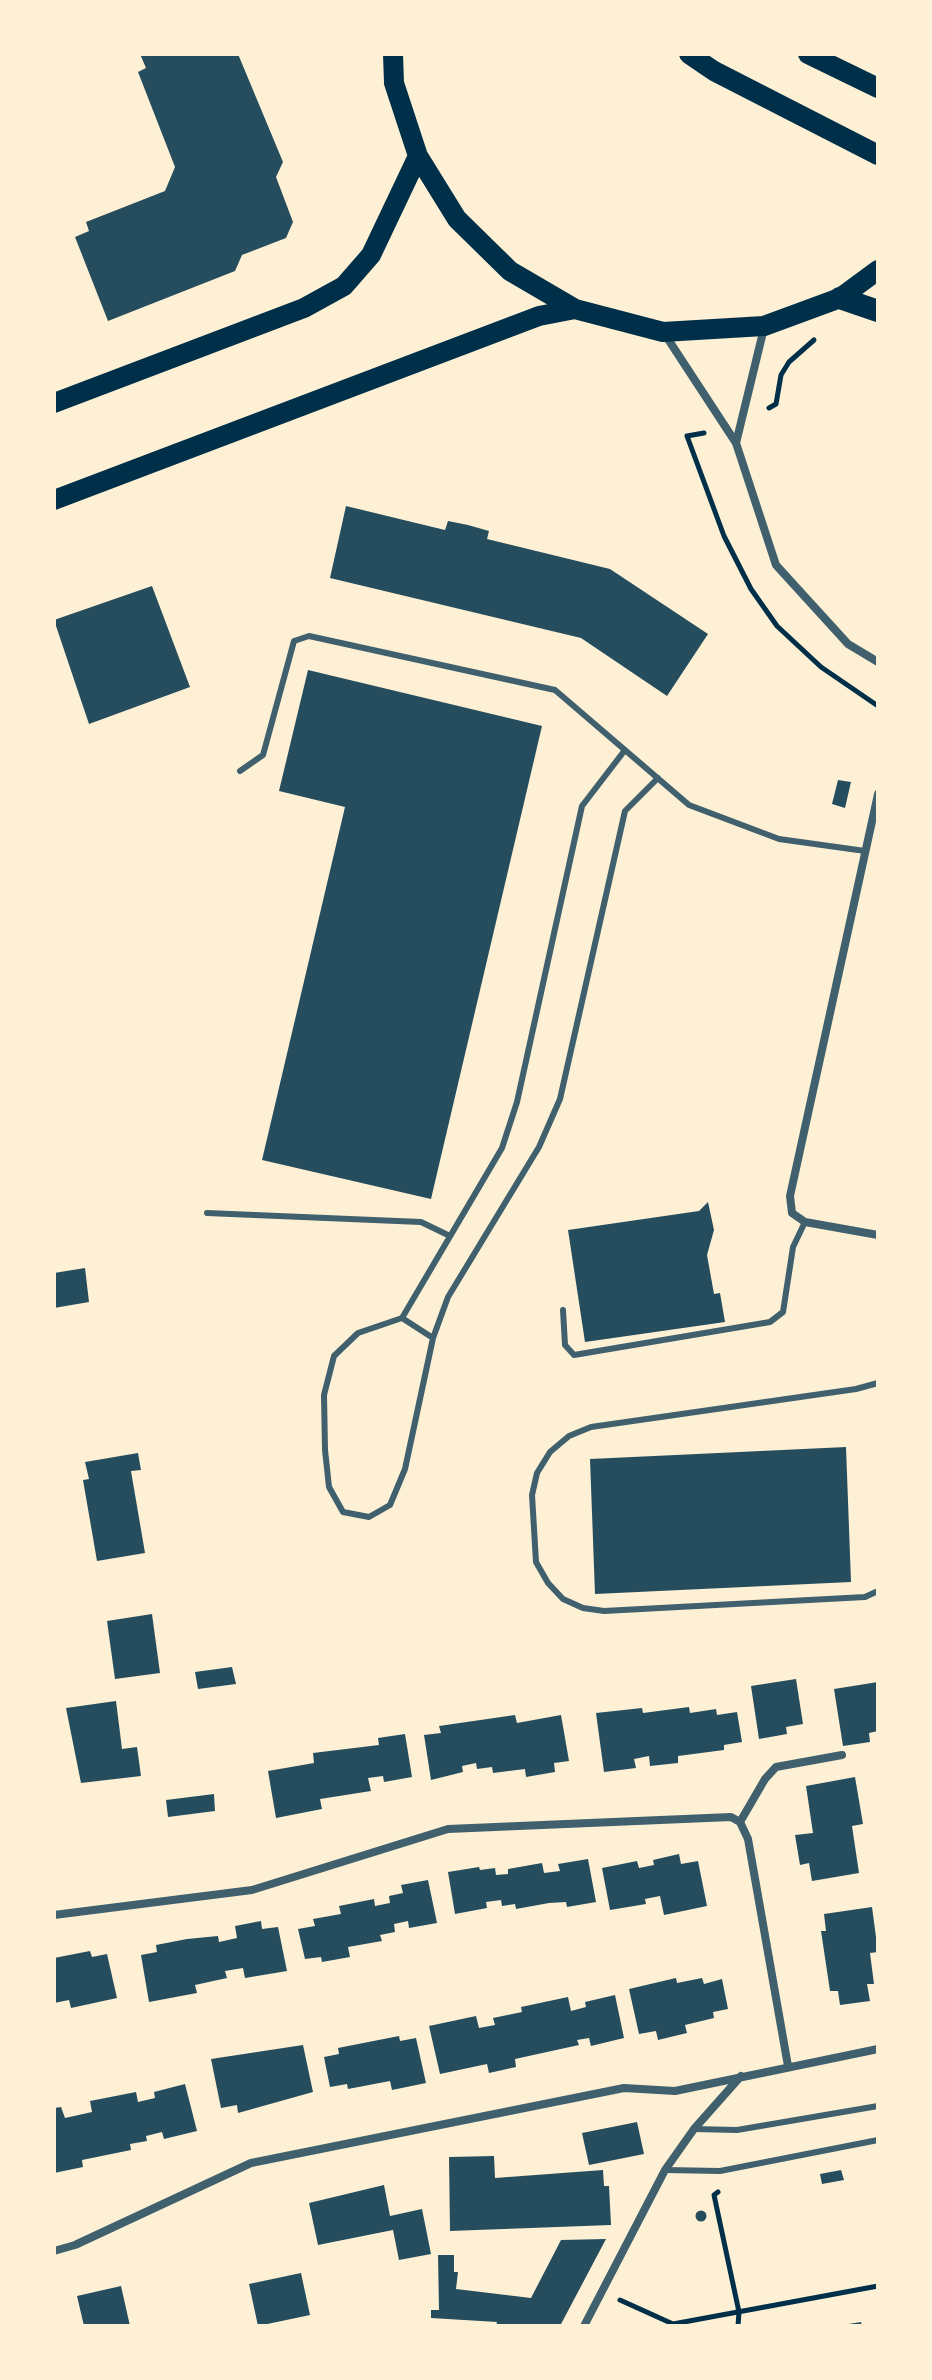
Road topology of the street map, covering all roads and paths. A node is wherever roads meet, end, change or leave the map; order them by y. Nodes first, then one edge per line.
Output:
1 (393, 54) edge
2 (689, 54) edge
3 (808, 54) edge
4 (878, 88) edge
5 (874, 154) edge
6 (418, 156) junction
7 (878, 270) edge
8 (840, 298) junction
9 (575, 309) junction
10 (878, 311) edge
11 (764, 326) junction
12 (663, 332) junction
13 (828, 336) dead end
14 (54, 403) edge
15 (776, 404) dead end
16 (736, 443) junction
17 (54, 500) edge
18 (878, 662) edge
19 (625, 750) junction
20 (240, 771) dead end
21 (658, 778) junction
22 (878, 794) edge
23 (865, 851) junction
24 (207, 1213) dead end
25 (805, 1222) junction
26 (878, 1235) edge
27 (450, 1236) junction
28 (563, 1310) dead end
29 (402, 1318) junction
30 (433, 1338) junction
31 (878, 1383) edge
32 (878, 1591) edge
33 (842, 1755) dead end
34 (740, 1822) junction
35 (54, 1915) edge
36 (878, 2049) edge
37 (788, 2066) junction
38 (742, 2076) junction
39 (878, 2106) edge
40 (694, 2129) junction
41 (878, 2140) edge
42 (665, 2170) junction
43 (722, 2188) dead end
44 (54, 2251) edge
45 (878, 2286) edge
46 (612, 2296) dead end
47 (739, 2312) junction
48 (584, 2326) edge
49 (738, 2326) edge

1 - 6 main road
2 - 5 main road
3 - 4 main road
6 - 9 main road
6 - 14 main road
7 - 8 main road
8 - 10 highway
8 - 11 main road
9 - 12 main road
9 - 17 main road
11 - 12 main road
11 - 16 street
12 - 16 street
13 - 15 path
16 - 18 street
19 - 20 lane
19 - 21 lane
19 - 27 lane
21 - 23 lane
21 - 30 lane
22 - 23 street
23 - 25 street
24 - 27 lane
25 - 26 street
25 - 28 lane
27 - 29 lane
29 - 30 lane
29 - 30 lane
31 - 32 lane
33 - 34 street
34 - 35 street
34 - 37 street
36 - 37 street
37 - 38 street
38 - 40 street
38 - 44 street
39 - 40 lane
40 - 42 street
41 - 42 lane
42 - 48 street
43 - 47 path
45 - 47 path
46 - 47 path
47 - 49 path

